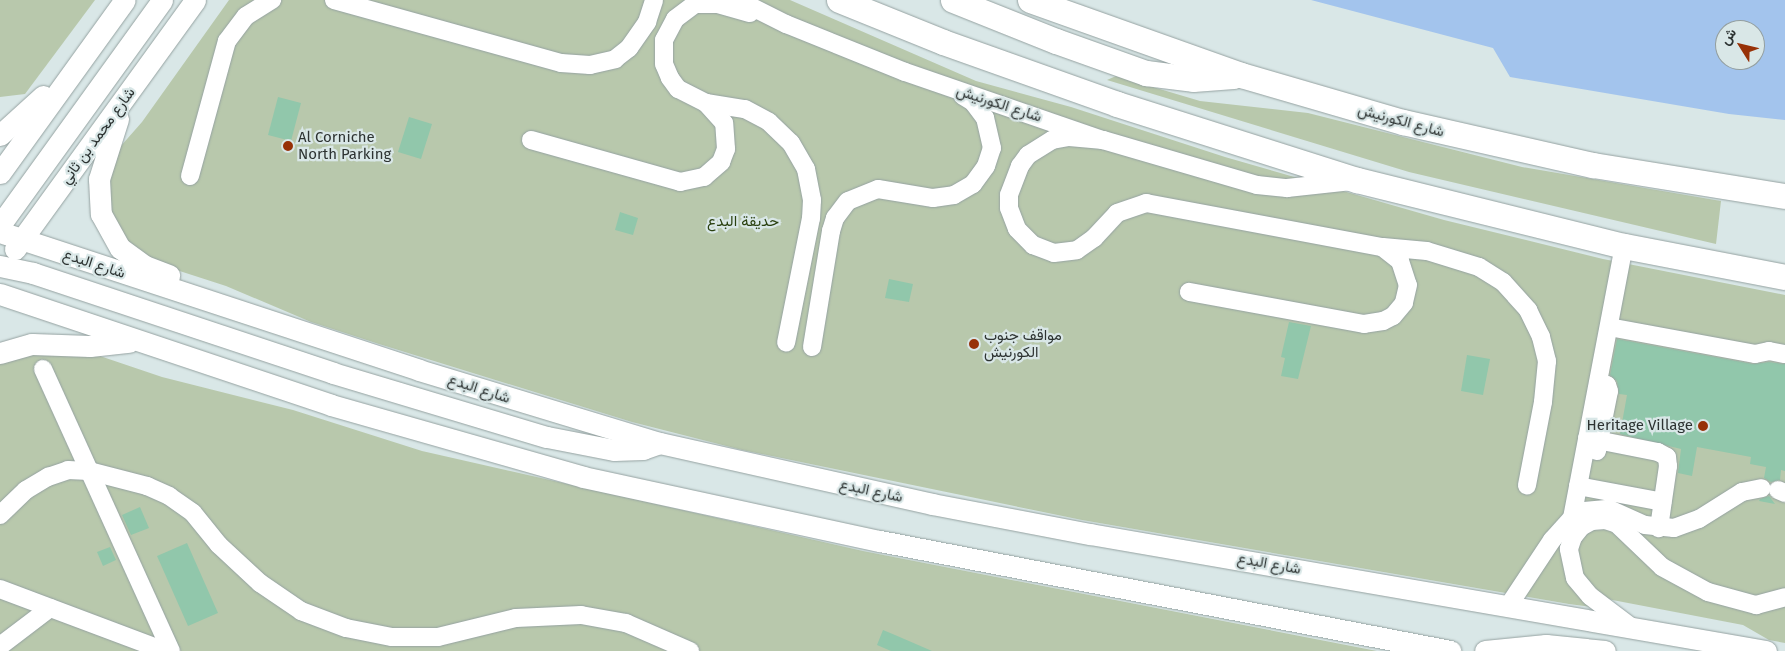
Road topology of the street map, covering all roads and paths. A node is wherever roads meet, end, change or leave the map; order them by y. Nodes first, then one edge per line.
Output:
1 (125, 0) edge
2 (162, 0) edge
3 (195, 0) edge
4 (272, 0) edge
5 (334, 0) edge
6 (654, 0) edge
7 (738, 0) edge
8 (839, 0) edge
9 (954, 0) edge
10 (1030, 0) edge
11 (786, 24) junction
12 (74, 67) junction
13 (1241, 75) junction
14 (952, 89) junction
15 (126, 97) junction
16 (706, 103) junction
17 (0, 135) edge
18 (531, 140) dead end
19 (1103, 140) junction
20 (0, 173) edge
21 (190, 176) dead end
22 (1358, 180) junction
23 (1785, 196) edge
24 (0, 225) edge
25 (0, 232) edge
26 (22, 239) junction
27 (1624, 246) junction
28 (1382, 247) junction
29 (1, 263) edge
30 (1785, 277) edge
31 (1190, 292) dead end
32 (0, 294) edge
33 (254, 316) junction
34 (1609, 327) junction
35 (134, 341) junction
36 (786, 343) dead end
37 (812, 347) dead end
38 (0, 353) edge
39 (1785, 354) edge
40 (43, 369) dead end
41 (1593, 439) junction
42 (660, 443) junction
43 (89, 471) junction
44 (1527, 484) dead end
45 (1584, 487) junction
46 (1775, 491) edge
47 (1663, 502) junction
48 (0, 514) edge
49 (1572, 518) junction
50 (1659, 528) junction
51 (0, 589) edge
52 (1785, 596) edge
53 (1509, 605) junction
54 (50, 608) junction
55 (1631, 627) junction
56 (0, 646) edge
57 (165, 651) edge
58 (171, 651) edge
59 (690, 651) edge
60 (1450, 651) edge
61 (1485, 651) edge
62 (1604, 651) edge
63 (1766, 651) edge

1 - 12 main road
2 - 24 main road
3 - 15 main road, شارع محمد بن ثاني
4 - 21 street
5 - 6 street
7 - 11 street, شارع الكورنيش
8 - 22 highway, شارع الكورنيش
9 - 13 highway
10 - 13 highway, شارع الكورنيش
11 - 14 street, شارع الكورنيش
11 - 16 street
12 - 17 main road
12 - 20 main road
13 - 23 highway, شارع الكورنيش
14 - 19 street, شارع الكورنيش
14 - 37 street
15 - 26 main road, شارع محمد بن ثاني
15 - 33 main road
16 - 18 street
16 - 36 street
19 - 22 street, شارع الكورنيش
19 - 28 street
22 - 27 highway, شارع الكورنيش
25 - 26 main road, شارع البدع
26 - 29 main road, شارع محمد بن ثاني
26 - 33 main road, شارع البدع
27 - 30 highway, شارع الكورنيش
27 - 34 street
28 - 31 street
28 - 44 street
29 - 42 main road
32 - 35 main road
33 - 42 main road, شارع البدع
34 - 39 street
34 - 41 street
35 - 38 main road
35 - 60 main road
40 - 43 street
41 - 45 street
41 - 47 street
42 - 53 main road, شارع البدع
43 - 48 street
43 - 58 street
43 - 59 street
45 - 47 street
45 - 49 street
46 - 50 street
47 - 50 street
49 - 50 street
49 - 53 street
51 - 54 street
52 - 55 street
53 - 55 main road, شارع البدع
54 - 56 street
54 - 57 street
55 - 63 main road, شارع البدع
61 - 62 main road

